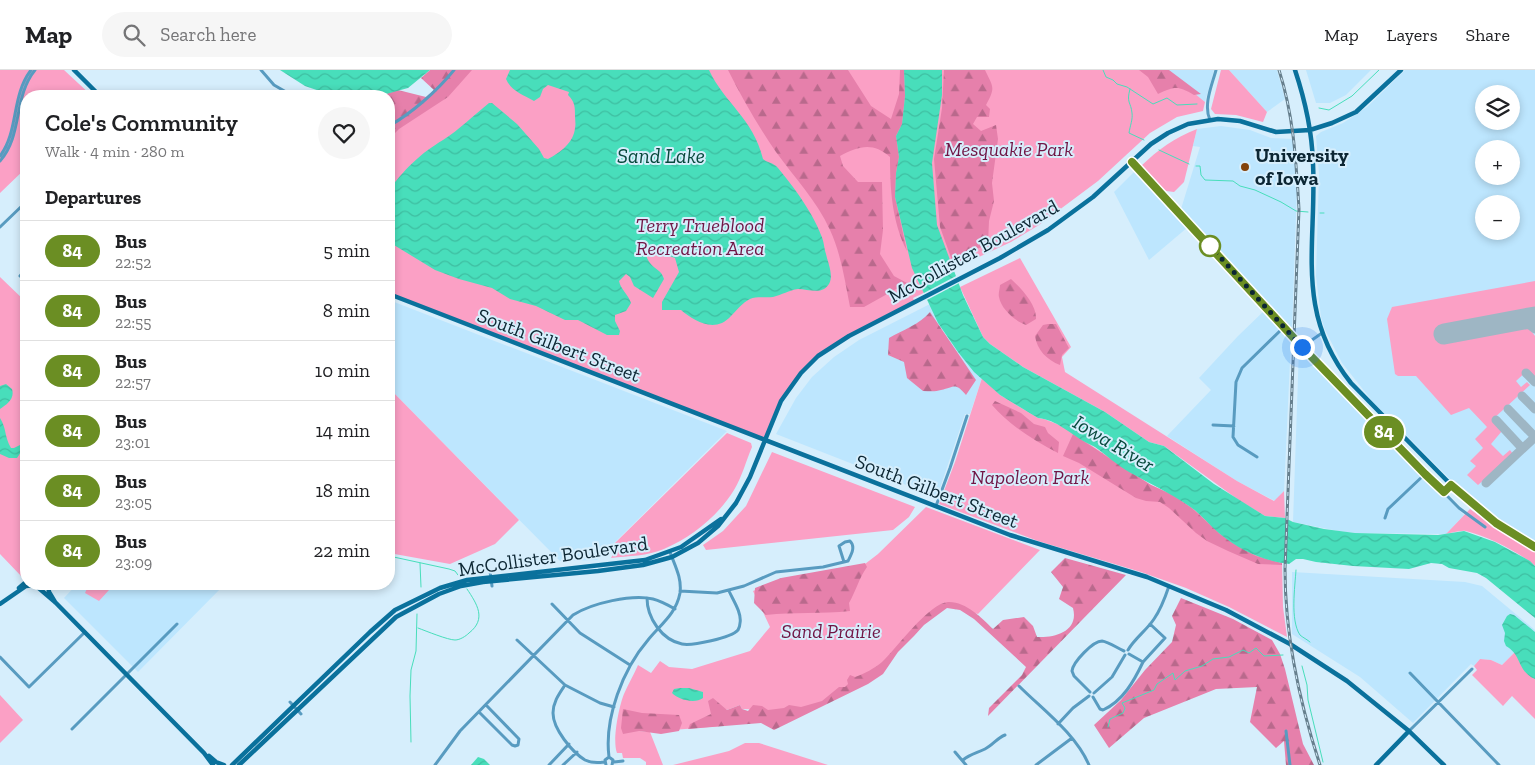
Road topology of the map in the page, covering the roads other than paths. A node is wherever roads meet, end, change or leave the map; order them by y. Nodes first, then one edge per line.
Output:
1 (31, 70) edge
2 (36, 70) edge
3 (74, 70) edge
4 (261, 70) edge
5 (454, 70) edge
6 (1216, 70) edge
7 (1295, 70) edge
8 (1401, 70) edge
9 (24, 90) edge
10 (94, 90) edge
11 (283, 90) edge
12 (20, 105) edge
13 (1210, 120) junction
14 (395, 122) edge
15 (1310, 130) junction
16 (0, 156) edge
17 (0, 162) edge
18 (1132, 162) junction
19 (20, 208) edge
20 (0, 227) edge
21 (395, 296) edge
22 (1284, 328) junction
23 (1322, 334) junction
24 (1302, 347) junction
25 (966, 416) dead end
26 (1213, 425) dead end
27 (1234, 426) junction
28 (764, 441) junction
29 (1257, 456) dead end
30 (1425, 474) junction
31 (1451, 485) junction
32 (1444, 492) junction
33 (936, 507) junction
34 (1385, 518) dead end
35 (1485, 527) dead end
36 (1535, 547) edge
37 (671, 555) junction
38 (844, 562) junction
39 (490, 571) dead end
40 (491, 582) junction
41 (1169, 586) junction
42 (20, 588) edge
43 (20, 590) edge
44 (41, 590) edge
45 (49, 590) edge
46 (680, 591) junction
47 (729, 591) junction
48 (15, 593) junction
49 (647, 598) junction
50 (56, 602) junction
51 (0, 604) edge
52 (552, 604) dead end
53 (675, 609) junction
54 (568, 620) junction
55 (177, 624) dead end
56 (1150, 624) junction
57 (659, 628) junction
58 (85, 632) junction
59 (517, 640) dead end
60 (1126, 653) junction
61 (533, 656) junction
62 (0, 657) edge
63 (1143, 662) junction
64 (630, 665) junction
65 (1472, 669) dead end
66 (1410, 673) dead end
67 (127, 674) junction
68 (565, 685) junction
69 (1019, 686) dead end
70 (1091, 694) junction
71 (1439, 702) junction
72 (486, 705) junction
73 (293, 706) junction
74 (614, 707) junction
75 (479, 712) junction
76 (301, 714) dead end
77 (1058, 724) junction
78 (72, 729) dead end
79 (1286, 731) dead end
80 (1409, 732) junction
81 (1005, 735) dead end
82 (1072, 738) junction
83 (569, 744) junction
84 (577, 752) junction
85 (955, 752) dead end
86 (204, 753) junction
87 (609, 757) junction
88 (963, 760) junction
89 (623, 761) dead end
90 (613, 763) edge
91 (605, 764) edge
92 (213, 765) edge
93 (225, 765) edge
94 (232, 765) edge
95 (239, 765) edge
96 (435, 765) edge
97 (549, 765) edge
98 (563, 765) edge
99 (966, 765) edge
100 (1037, 765) edge
101 (1089, 765) edge
102 (1290, 765) edge
103 (1376, 765) edge
104 (1444, 765) edge
105 (1499, 765) edge

1 - 16 street
2 - 9 street
3 - 10 main road
4 - 11 street
5 - 14 street
6 - 13 street
7 - 15 main road
8 - 15 main road, McCollister Boulevard
12 - 17 street
13 - 15 main road, McCollister Boulevard
13 - 18 main road, McCollister Boulevard
15 - 23 main road
18 - 22 street
18 - 28 main road, McCollister Boulevard
19 - 20 street
21 - 28 main road, South Gilbert Street
22 - 24 street
22 - 27 street
23 - 24 street
23 - 31 main road
24 - 30 street
25 - 33 street
26 - 27 street
27 - 29 street
28 - 33 main road, South Gilbert Street
28 - 37 main road, McCollister Boulevard
30 - 32 street
30 - 34 street
31 - 32 street
31 - 36 main road
32 - 35 street
33 - 41 main road, South Gilbert Street
37 - 40 main road, McCollister Boulevard
37 - 46 street
38 - 38 street
38 - 47 street
39 - 40 street
40 - 73 main road, McCollister Boulevard
41 - 56 street
41 - 80 main road, South Gilbert Street
42 - 48 main road
43 - 48 main road
44 - 50 main road
45 - 50 main road
46 - 47 street
46 - 53 street
47 - 57 street
48 - 51 main road
49 - 53 street
49 - 54 street
49 - 57 street
50 - 58 main road
52 - 54 street
53 - 57 street
54 - 61 street
54 - 64 street
55 - 67 street
56 - 60 street
56 - 63 street
57 - 64 street
58 - 62 street
58 - 67 main road
59 - 61 street
60 - 63 street
60 - 70 street
60 - 70 street
61 - 68 street
61 - 72 street
63 - 70 street
64 - 74 street
65 - 71 street
66 - 71 street
67 - 78 street
67 - 86 main road
68 - 74 street
68 - 83 street
69 - 77 street
70 - 77 street
71 - 80 street
71 - 105 street
72 - 75 street
72 - 75 street
73 - 76 street
73 - 94 main road, McCollister Boulevard
73 - 95 main road, McCollister Boulevard
74 - 87 street
75 - 96 street
77 - 82 street
79 - 102 street
80 - 103 main road
80 - 104 main road, South Gilbert Street
81 - 88 street
82 - 100 street
82 - 101 street
83 - 84 street
83 - 97 street
84 - 91 street
84 - 98 street
85 - 88 street
86 - 92 main road
86 - 93 main road
87 - 90 street
87 - 91 street
88 - 99 street
89 - 90 street

